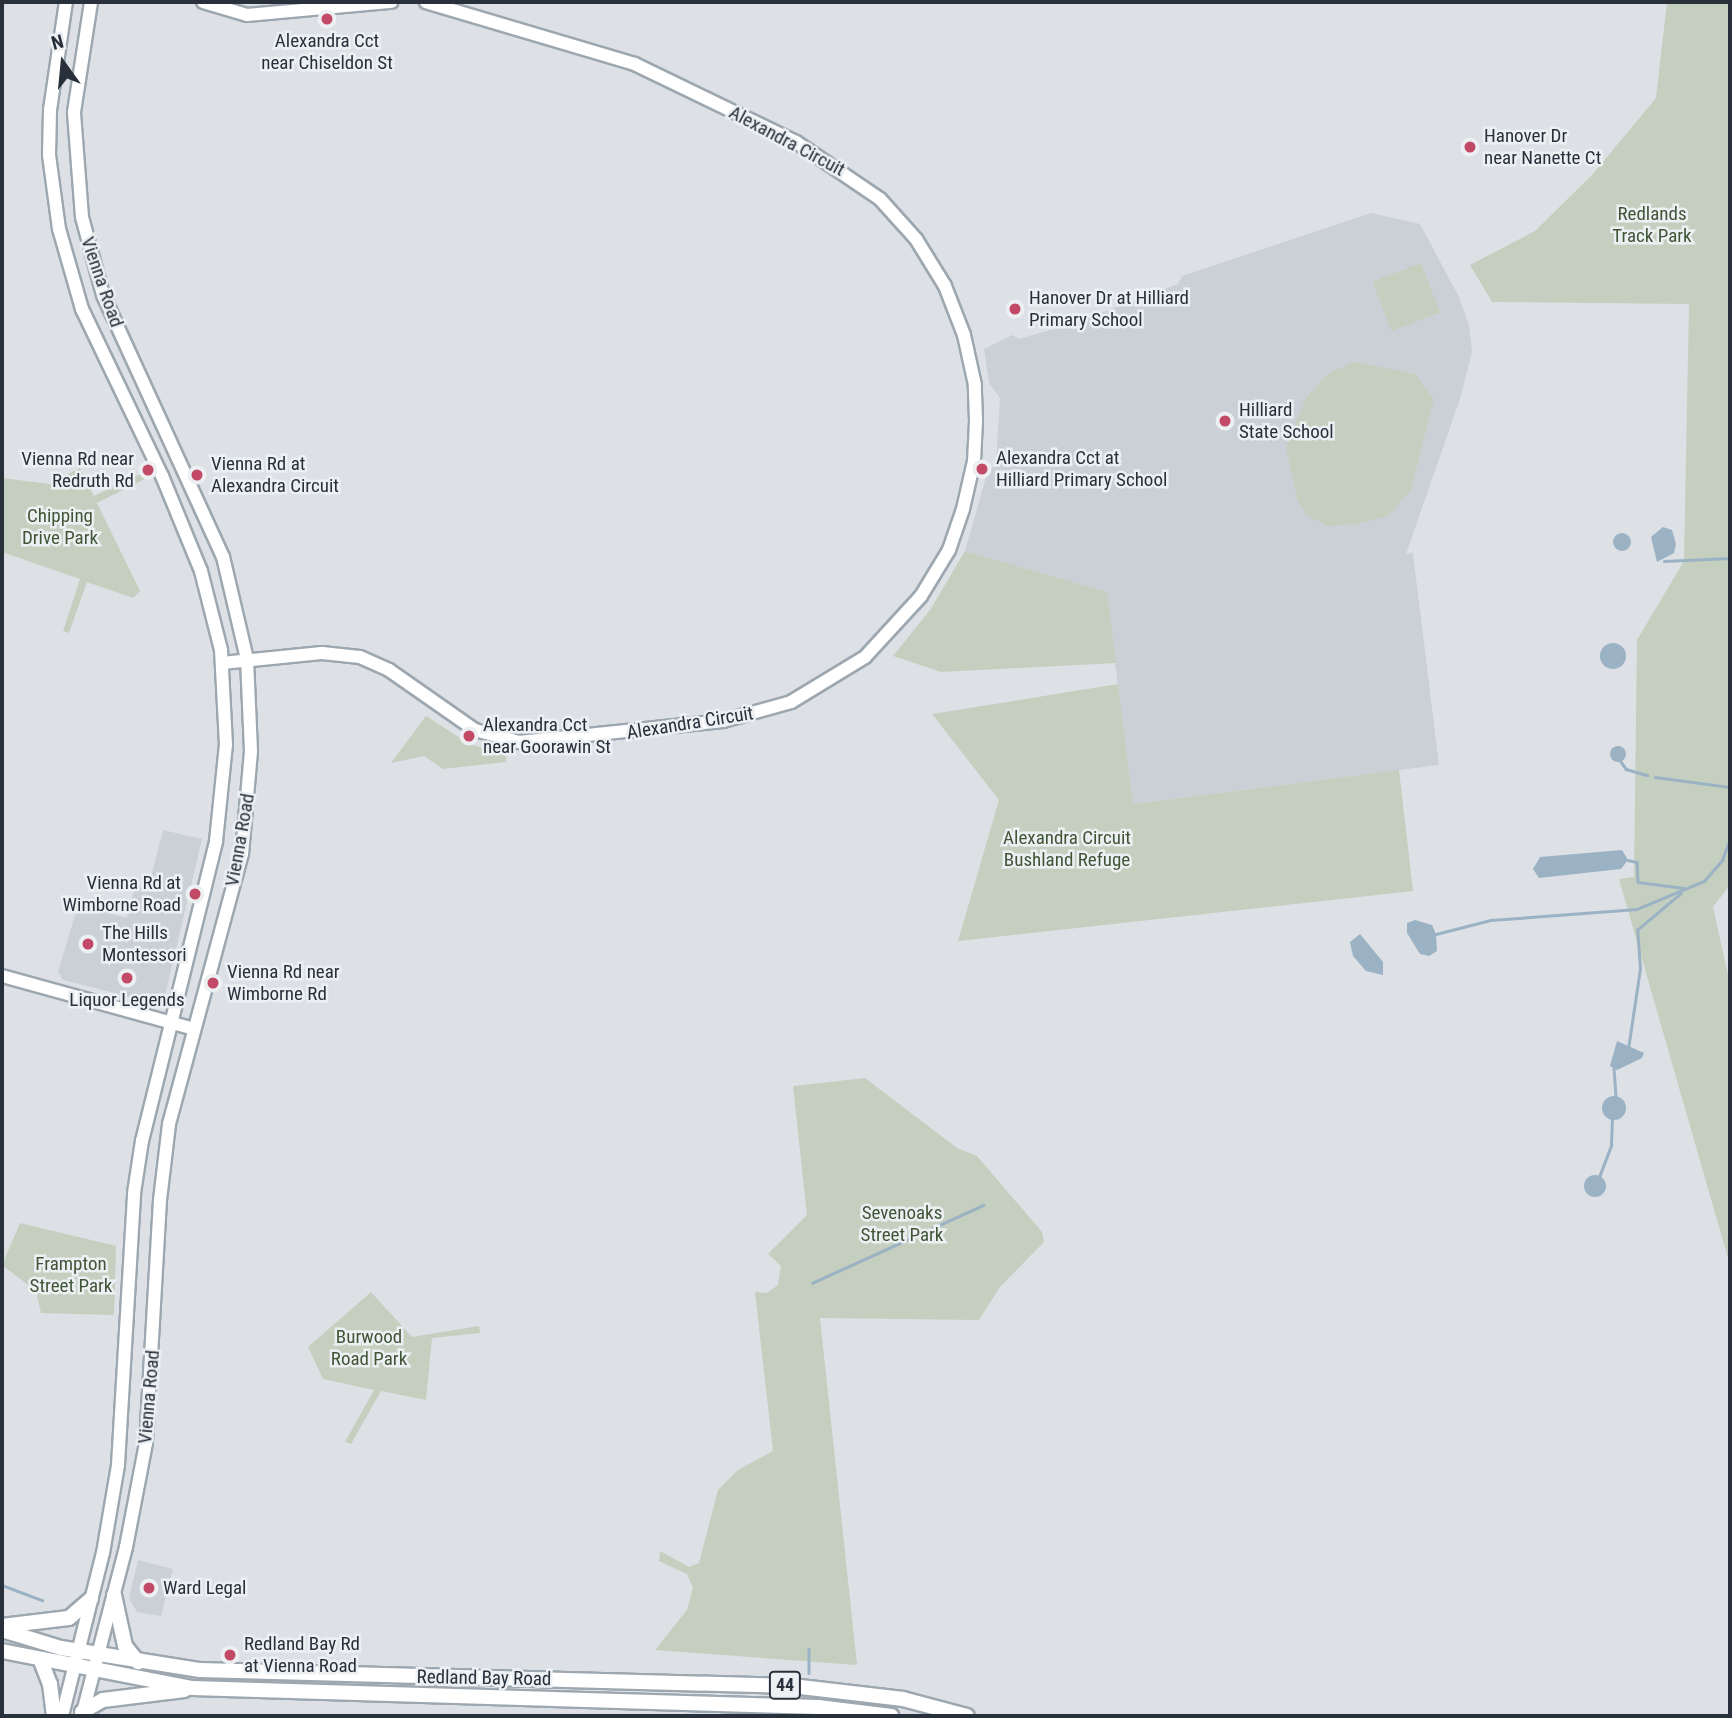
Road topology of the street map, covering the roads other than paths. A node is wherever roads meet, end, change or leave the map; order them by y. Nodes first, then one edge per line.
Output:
1 (66, 2) edge
2 (91, 2) edge
3 (203, 2) edge
4 (391, 2) edge
5 (426, 2) edge
6 (247, 659) junction
7 (222, 663) junction
8 (2, 976) edge
9 (169, 1024) junction
10 (194, 1029) junction
11 (114, 1595) junction
12 (92, 1599) junction
13 (2, 1628) edge
14 (2, 1651) edge
15 (79, 1652) junction
16 (97, 1655) junction
17 (41, 1661) junction
18 (138, 1662) junction
19 (75, 1669) junction
20 (93, 1672) junction
21 (192, 1688) junction
22 (82, 1714) edge
23 (54, 1716) edge
24 (62, 1716) edge
25 (891, 1716) edge
26 (967, 1716) edge

1 - 7 main road, Vienna Road
2 - 6 main road, Vienna Road
3 - 4 main road
5 - 6 main road, Alexandra Circuit
6 - 7 main road, Alexandra Circuit
6 - 10 main road, Vienna Road
7 - 9 main road, Vienna Road
8 - 9 main road
9 - 10 main road
9 - 12 main road, Vienna Road
10 - 11 main road, Vienna Road
11 - 16 main road, Vienna Road
11 - 18 main road
12 - 13 main road
12 - 15 main road, Vienna Road
13 - 15 main road, Redland Bay Road / 44
14 - 17 main road, Redland Bay Road / 44
15 - 16 main road, Redland Bay Road / 44
15 - 19 main road, Vienna Road
16 - 18 main road, Redland Bay Road / 44
16 - 20 main road, Vienna Road
17 - 19 main road, Redland Bay Road / 44
17 - 23 main road
18 - 26 main road, Redland Bay Road / 44
19 - 20 main road, Redland Bay Road / 44
19 - 24 main road, Vienna Road
20 - 21 main road, Redland Bay Road / 44
20 - 22 main road, Vienna Road
21 - 22 main road
21 - 25 main road, Redland Bay Road / 44

